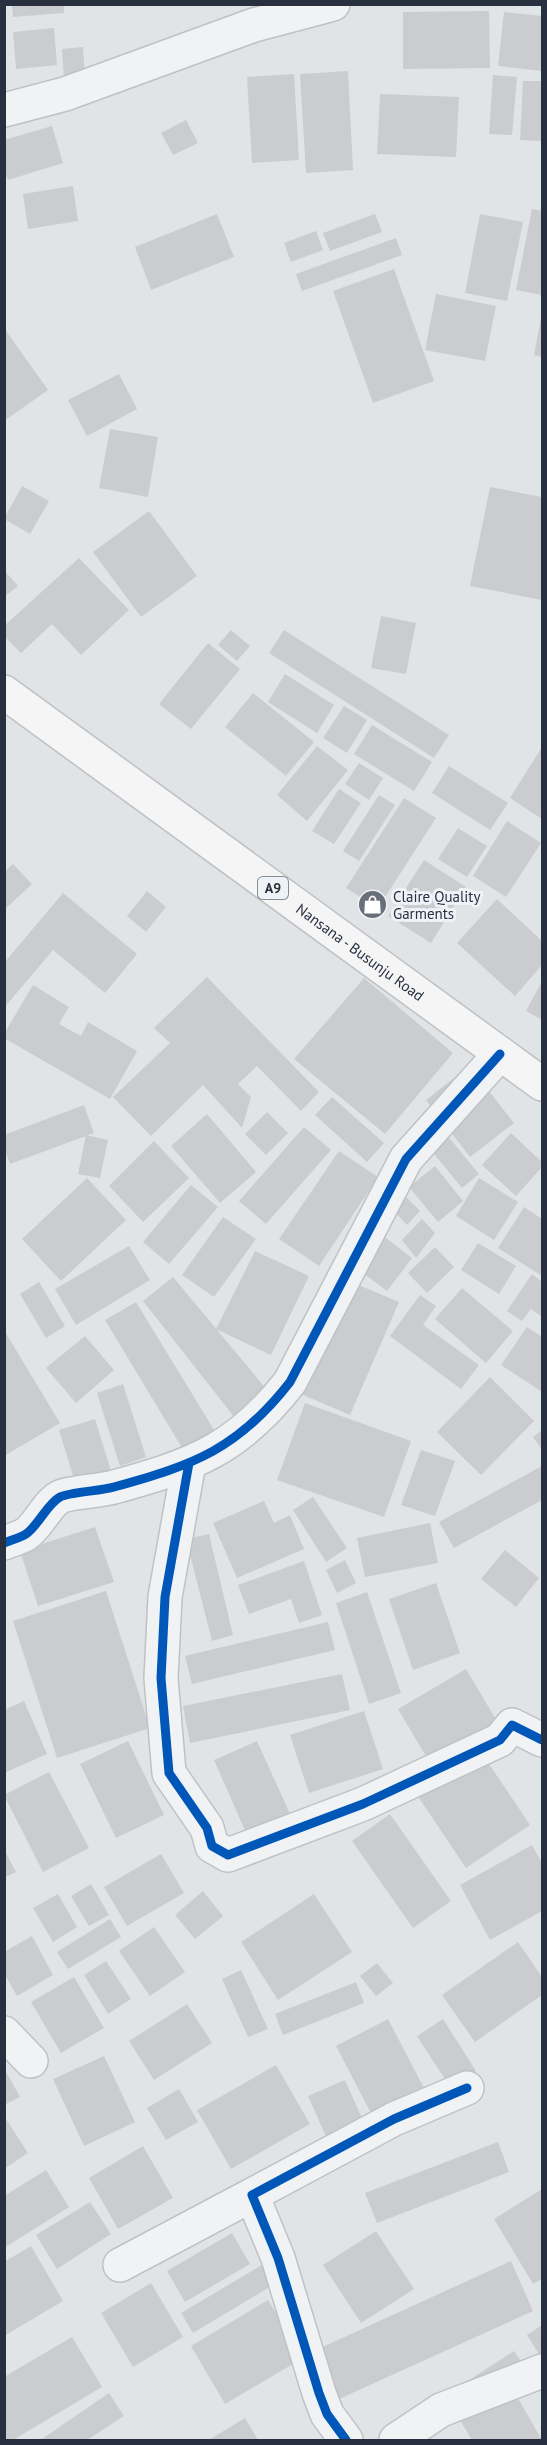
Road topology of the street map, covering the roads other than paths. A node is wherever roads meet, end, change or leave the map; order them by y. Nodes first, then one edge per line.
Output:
1 (333, 4) edge
2 (270, 13) edge
3 (4, 110) edge
4 (4, 692) edge
5 (500, 1054) junction
6 (543, 1084) edge
7 (189, 1463) junction
8 (4, 1543) edge
9 (543, 1740) edge
10 (4, 2033) edge
11 (31, 2061) dead end
12 (466, 2088) dead end
13 (252, 2194) junction
14 (120, 2265) dead end
15 (543, 2371) edge
16 (346, 2440) edge
17 (396, 2440) edge

1 - 2 street
2 - 3 street
4 - 5 main road, Nansana - Busunju Road / A9
5 - 6 main road, Nansana - Busunju Road / A9
5 - 7 street
7 - 8 street
7 - 9 street
10 - 11 street
12 - 13 street
13 - 14 street
13 - 16 street
15 - 17 street

